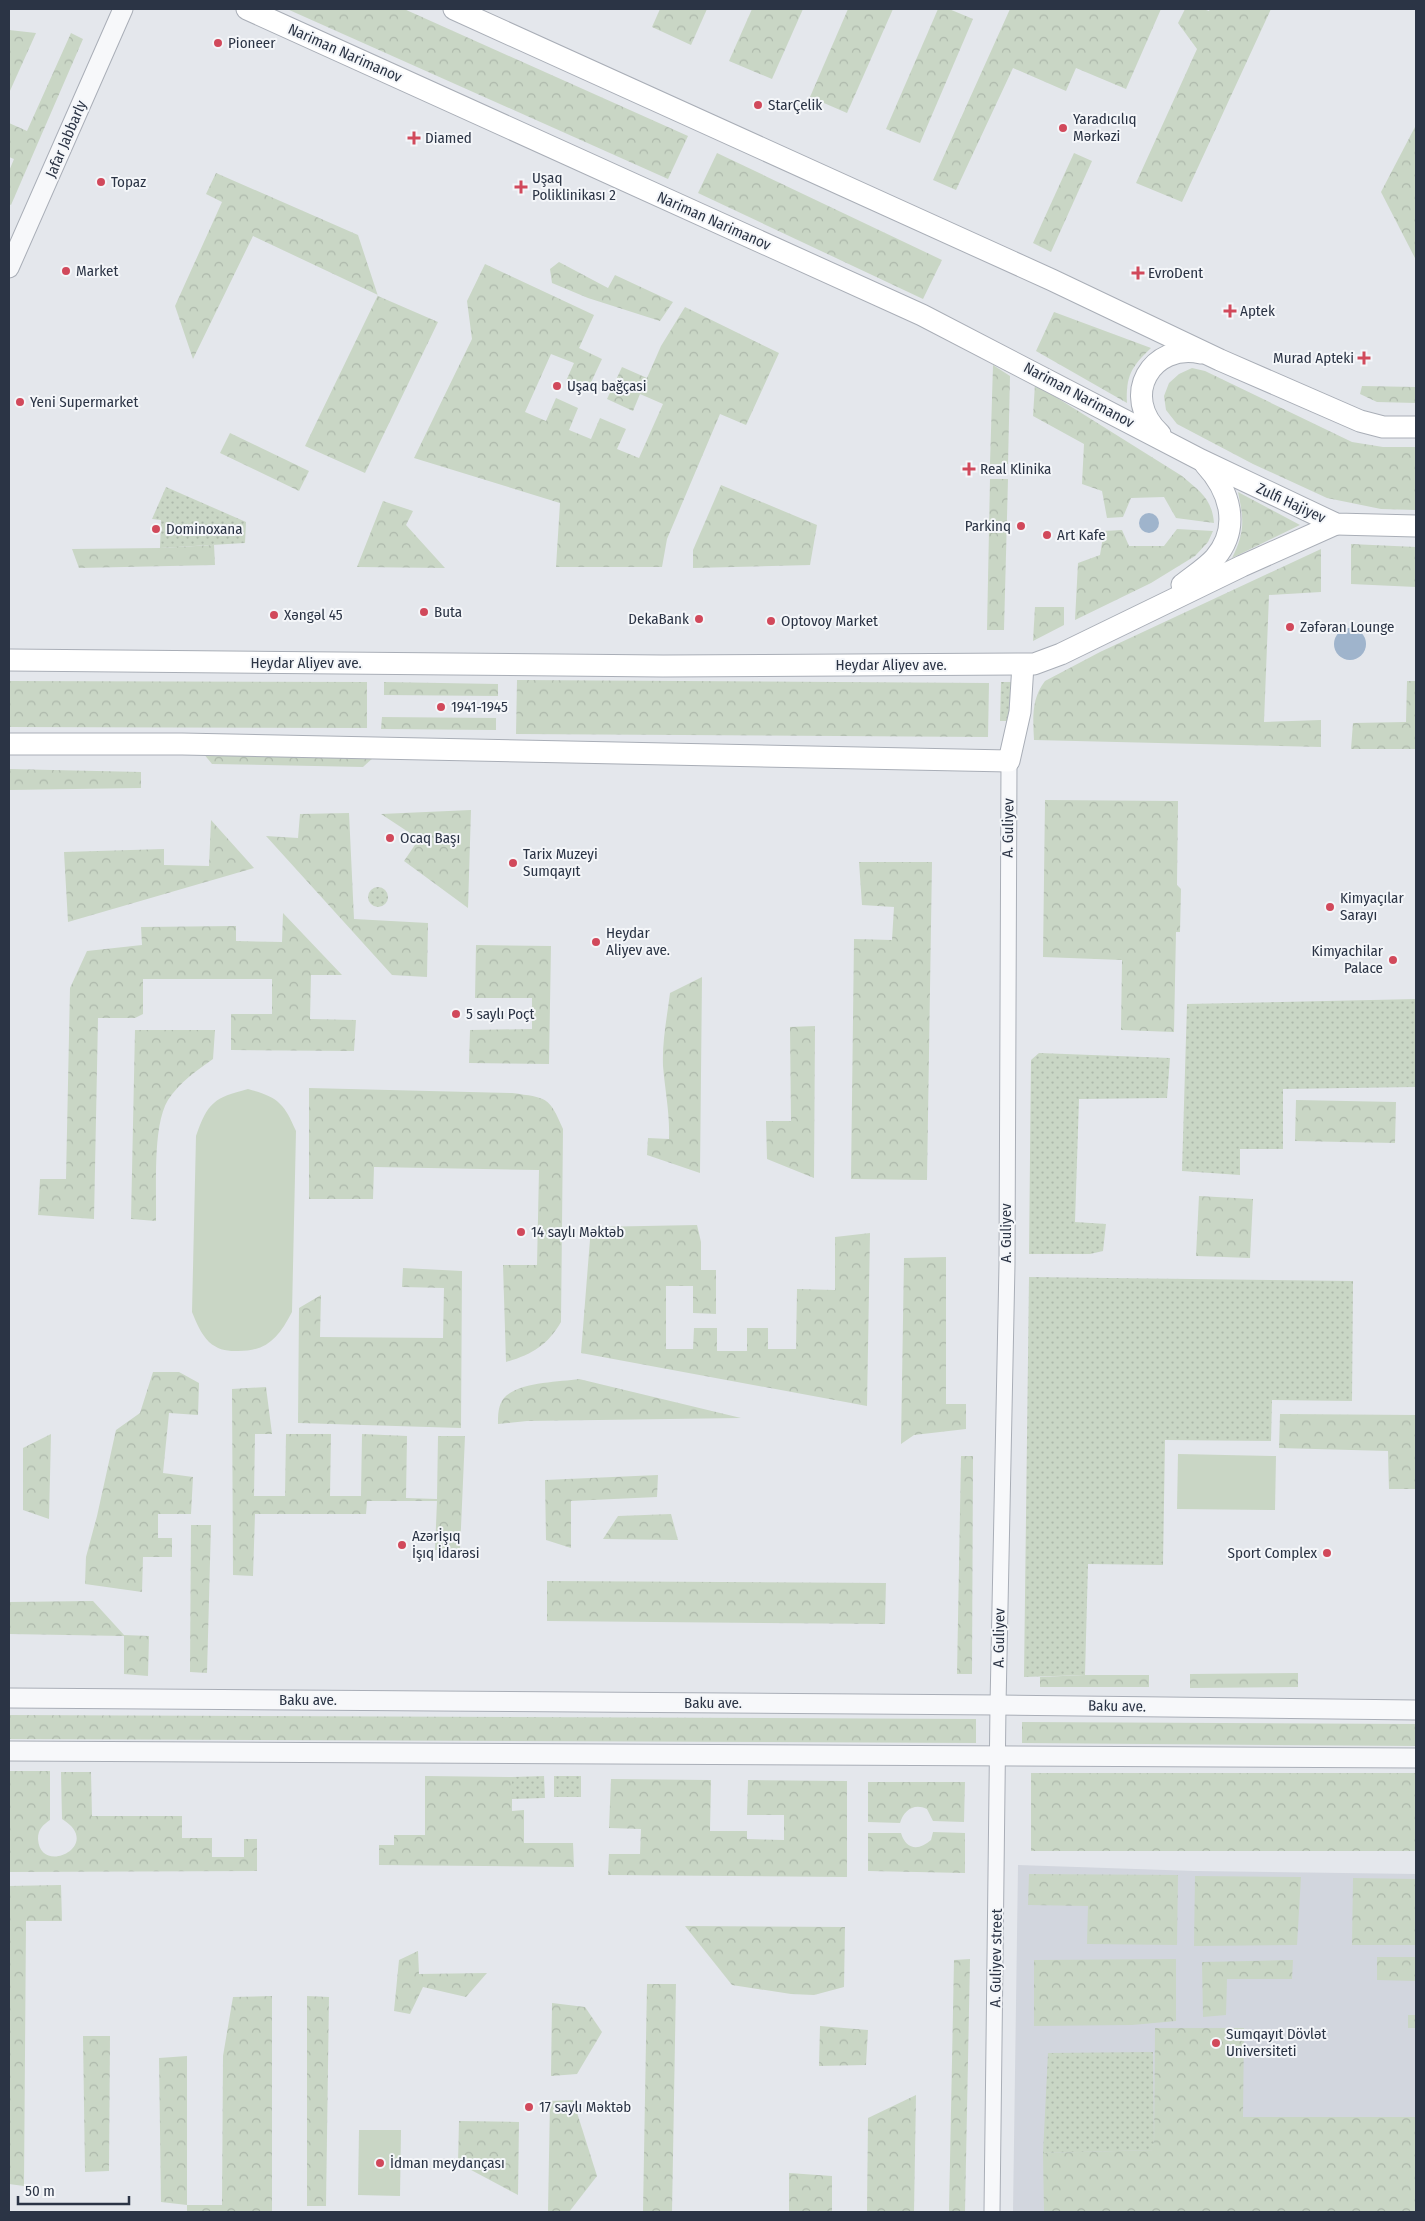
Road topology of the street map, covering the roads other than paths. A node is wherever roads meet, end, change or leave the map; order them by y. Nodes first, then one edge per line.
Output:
1 (123, 9) edge
2 (247, 9) edge
3 (454, 9) edge
4 (9, 268) edge
5 (1220, 360) junction
6 (1416, 427) edge
7 (1174, 446) junction
8 (1201, 460) junction
9 (1336, 524) junction
10 (1416, 526) edge
11 (1148, 611) junction
12 (9, 660) edge
13 (1022, 665) junction
14 (9, 744) edge
15 (1009, 761) junction
16 (9, 1698) edge
17 (998, 1705) junction
18 (1416, 1710) edge
19 (9, 1751) edge
20 (997, 1756) junction
21 (1416, 1758) edge
22 (992, 2212) edge

1 - 4 street, Jafar Jabbarly
2 - 7 main road, Nariman Narimanov
3 - 5 main road
5 - 6 main road
5 - 7 main road
7 - 8 main road, Zulfi Hajiyev
8 - 9 main road, Zulfi Hajiyev
8 - 11 main road
9 - 10 main road, Zulfi Hajiyev
9 - 11 main road
11 - 13 main road, Heydar Aliyev ave.
12 - 13 main road, Heydar Aliyev ave.
13 - 15 main road
14 - 15 main road
15 - 17 street, A. Guliyev
16 - 17 street, Baku ave.
17 - 18 street, Baku ave.
17 - 20 street, A. Guliyev street
19 - 20 street
20 - 21 street
20 - 22 street, A. Guliyev street

